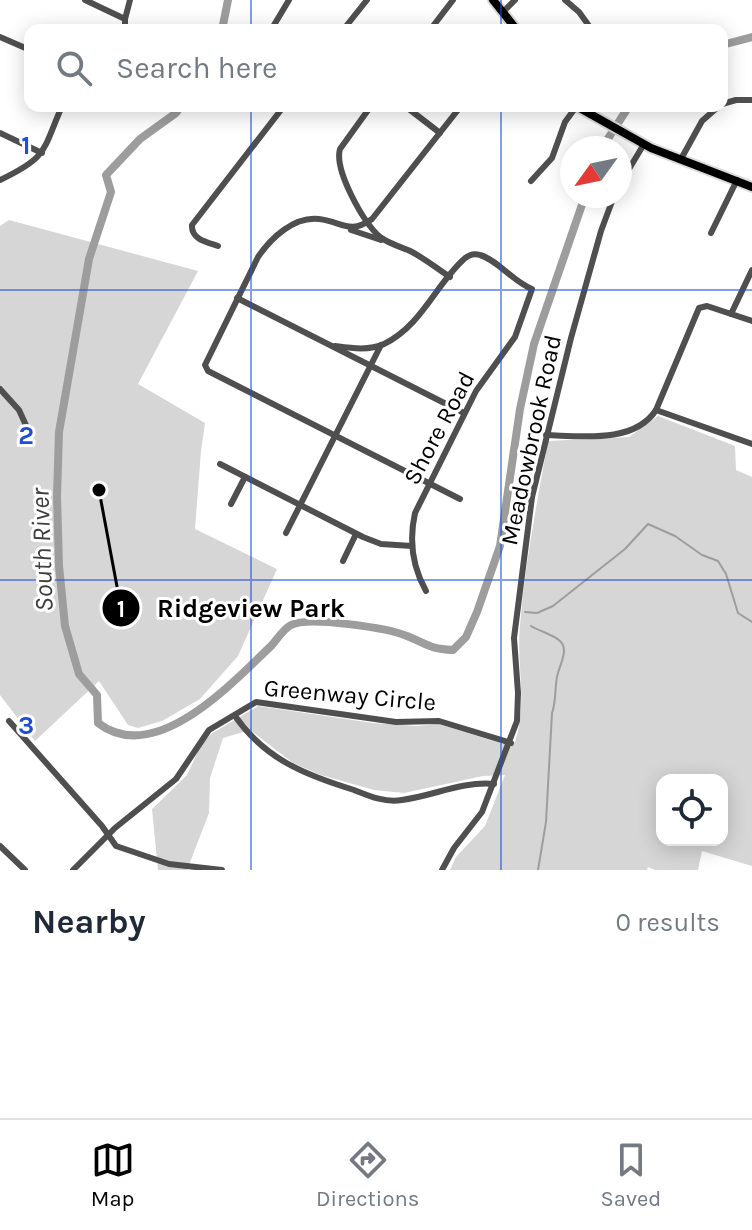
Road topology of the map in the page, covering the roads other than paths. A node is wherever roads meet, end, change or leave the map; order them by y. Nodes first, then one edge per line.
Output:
1 (85, 0) edge
2 (130, 0) edge
3 (289, 0) edge
4 (367, 0) edge
5 (453, 0) edge
6 (493, 0) edge
7 (515, 0) edge
8 (565, 0) edge
9 (504, 11) junction
10 (125, 19) junction
11 (125, 24) edge
12 (275, 24) edge
13 (348, 24) edge
14 (435, 24) edge
15 (513, 24) edge
16 (588, 24) edge
17 (0, 37) edge
18 (24, 47) edge
19 (752, 100) edge
20 (728, 102) edge
21 (59, 112) edge
22 (279, 112) edge
23 (366, 112) edge
24 (413, 112) edge
25 (456, 112) edge
26 (572, 112) edge
27 (586, 112) edge
28 (712, 112) edge
29 (0, 133) edge
30 (440, 133) junction
31 (644, 144) junction
32 (42, 153) junction
33 (681, 159) junction
34 (632, 164) edge
35 (0, 180) edge
36 (737, 180) junction
37 (531, 181) dead end
38 (752, 187) edge
39 (610, 208) edge
40 (361, 211) junction
41 (378, 213) junction
42 (368, 222) junction
43 (350, 228) junction
44 (711, 233) dead end
45 (380, 236) junction
46 (387, 241) junction
47 (218, 246) dead end
48 (752, 270) edge
49 (450, 277) junction
50 (237, 298) junction
51 (731, 314) junction
52 (752, 321) edge
53 (381, 345) junction
54 (335, 346) junction
55 (371, 365) junction
56 (0, 389) edge
57 (656, 410) junction
58 (464, 413) junction
59 (29, 432) dead end
60 (546, 435) junction
61 (335, 436) junction
62 (752, 444) edge
63 (220, 464) dead end
64 (245, 477) junction
65 (429, 483) junction
66 (460, 499) dead end
67 (231, 504) dead end
68 (300, 505) junction
69 (286, 533) dead end
70 (356, 534) junction
71 (412, 546) junction
72 (343, 561) dead end
73 (426, 591) dead end
74 (235, 716) junction
75 (9, 721) dead end
76 (511, 743) junction
77 (494, 784) junction
78 (107, 836) junction
79 (0, 846) edge
80 (25, 870) edge
81 (73, 870) edge
82 (222, 870) edge
83 (442, 870) edge

1 - 10 street
2 - 10 street
3 - 12 street
4 - 13 street
5 - 14 street
6 - 9 main road
7 - 9 street
8 - 16 street
9 - 15 main road
10 - 11 street
17 - 18 street
19 - 20 street
21 - 32 street
22 - 47 street
23 - 40 street
24 - 30 street
25 - 30 street
26 - 37 street
27 - 31 main road
28 - 33 street
29 - 32 street
30 - 41 street
31 - 33 main road
31 - 34 street
32 - 35 street
33 - 36 main road
36 - 38 main road
36 - 44 street
39 - 60 street, Meadowbrook Road
40 - 41 street
40 - 42 street
40 - 43 street
41 - 42 street
41 - 45 street
42 - 43 street
42 - 45 street
43 - 46 street
43 - 50 street
45 - 46 street
46 - 49 street
48 - 51 street
49 - 53 street
49 - 58 street, Shore Road
50 - 54 street
50 - 61 street
51 - 52 street
51 - 57 street
53 - 54 street
53 - 55 street
54 - 55 street
55 - 58 street
55 - 61 street
56 - 59 street
57 - 60 street
57 - 62 street
58 - 65 street, Shore Road
60 - 76 street, Meadowbrook Road
61 - 65 street
61 - 68 street
63 - 64 street
64 - 67 street
64 - 68 street
65 - 66 street
65 - 71 street, Shore Road
68 - 69 street
68 - 70 street
70 - 71 street
70 - 72 street
71 - 73 street, Shore Road
74 - 76 street, Greenway Circle
74 - 77 street, Greenway Circle
74 - 78 street
75 - 78 street
76 - 77 street, Meadowbrook Road
77 - 83 street, Meadowbrook Road
78 - 81 street
78 - 82 street
79 - 80 street

